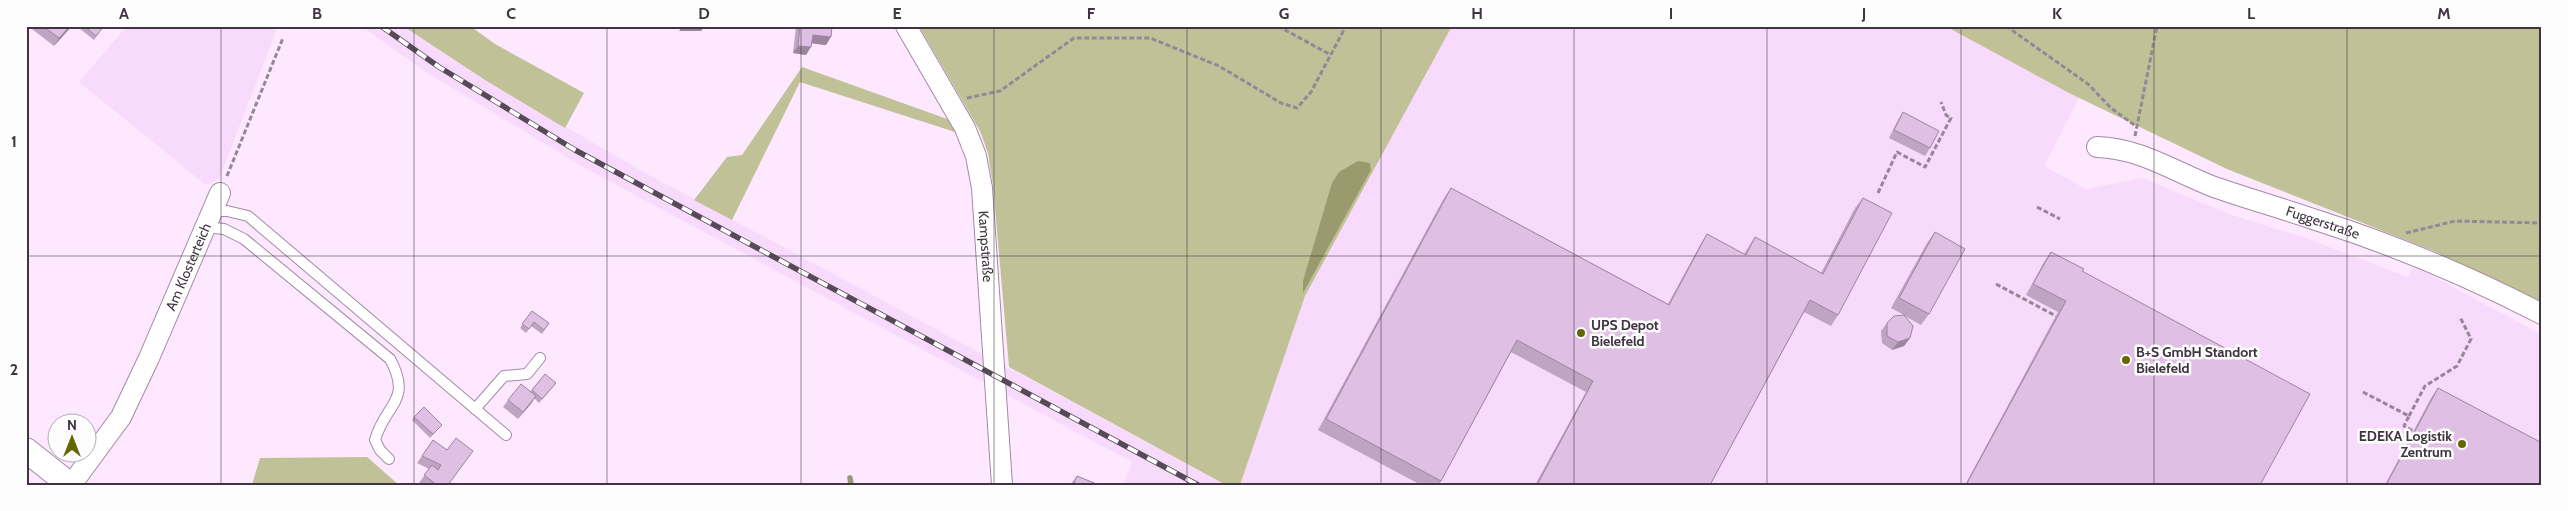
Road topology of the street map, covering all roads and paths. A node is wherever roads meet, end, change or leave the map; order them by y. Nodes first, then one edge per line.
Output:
1 (906, 26) edge
2 (1278, 26) edge
3 (1346, 26) edge
4 (2006, 26) edge
5 (2157, 26) edge
6 (283, 38) dead end
7 (1330, 54) junction
8 (951, 101) junction
9 (1941, 102) dead end
10 (2137, 127) junction
11 (2137, 132) dead end
12 (2097, 148) dead end
13 (1878, 193) dead end
14 (2037, 207) dead end
15 (213, 210) junction
16 (2060, 218) dead end
17 (2542, 223) edge
18 (2374, 240) junction
19 (1996, 284) dead end
20 (2542, 314) edge
21 (2056, 316) edge
22 (2460, 317) dead end
23 (540, 358) dead end
24 (2363, 392) dead end
25 (475, 408) junction
26 (2409, 416) junction
27 (2413, 431) edge
28 (506, 435) dead end
29 (26, 450) edge
30 (389, 459) dead end
31 (70, 485) edge
32 (1002, 485) edge

1 - 8 street, Kampstraße
2 - 7 path
3 - 7 path
4 - 10 path
5 - 10 path
6 - 15 path
7 - 8 path
8 - 32 street, Kampstraße
9 - 13 path
10 - 11 path
12 - 18 street, Fuggerstraße
14 - 16 path
15 - 25 lane
15 - 30 lane
15 - 31 street, Am Klosterteich
17 - 18 path
18 - 20 street, Fuggerstraße
19 - 21 path
22 - 26 path
23 - 25 lane
24 - 26 path
25 - 28 lane
26 - 27 path
29 - 31 street

